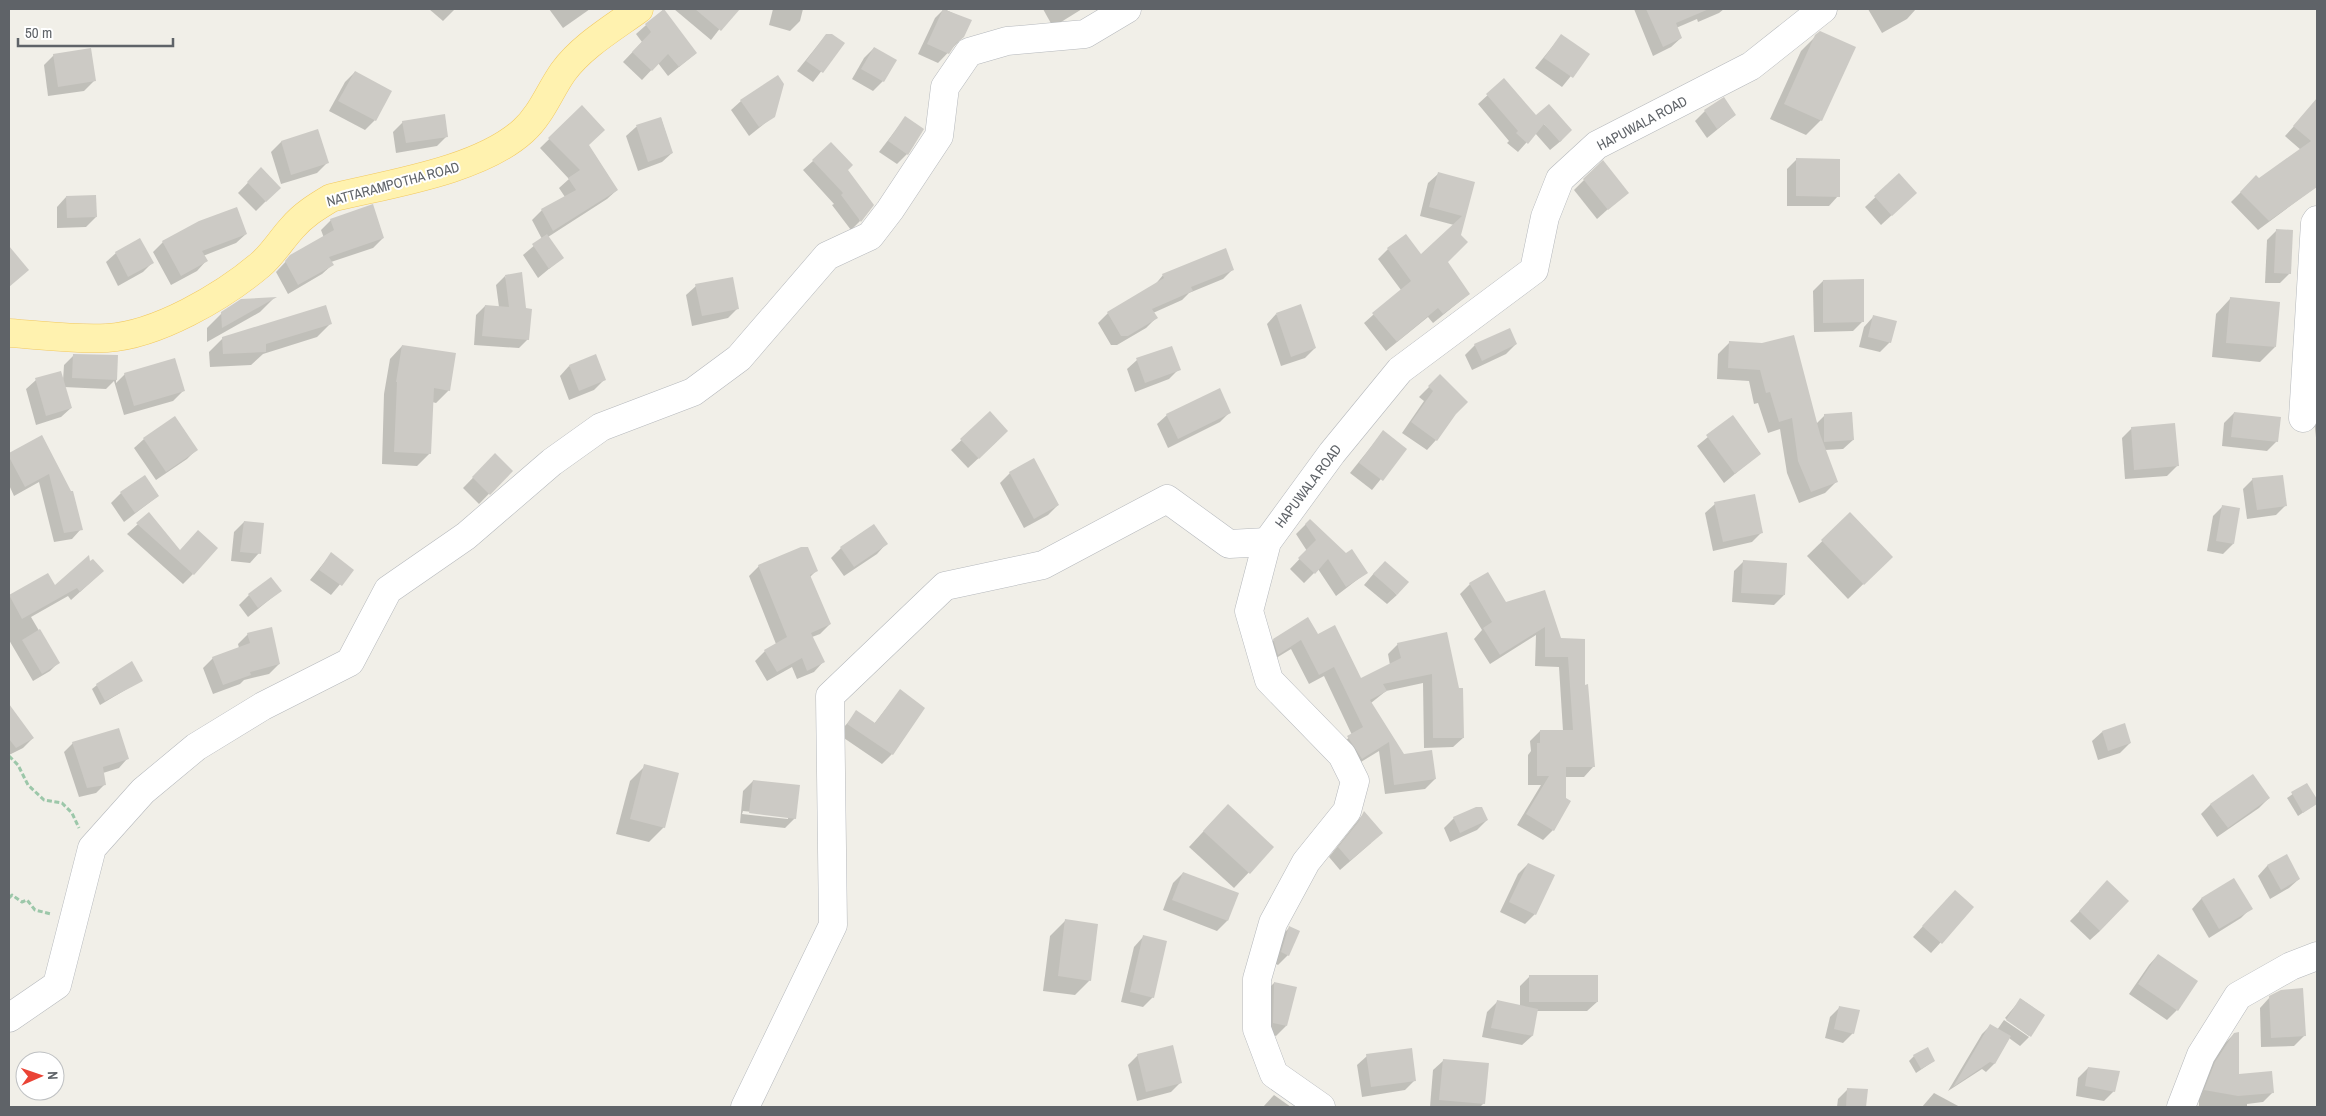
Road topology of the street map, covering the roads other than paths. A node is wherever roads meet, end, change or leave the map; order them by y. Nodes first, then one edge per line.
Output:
1 (639, 9) edge
2 (1127, 9) edge
3 (1823, 9) edge
4 (2317, 220) edge
5 (9, 333) edge
6 (2302, 418) dead end
7 (1267, 542) junction
8 (2317, 956) edge
9 (9, 1018) edge
10 (745, 1107) edge
11 (1321, 1107) edge
12 (2181, 1107) edge

1 - 5 main road, NATTARAMPOTHA ROAD
2 - 9 street
3 - 7 street, HAPUWALA ROAD
4 - 6 street
7 - 10 street
7 - 11 street, HAPUWALA ROAD
8 - 12 street

